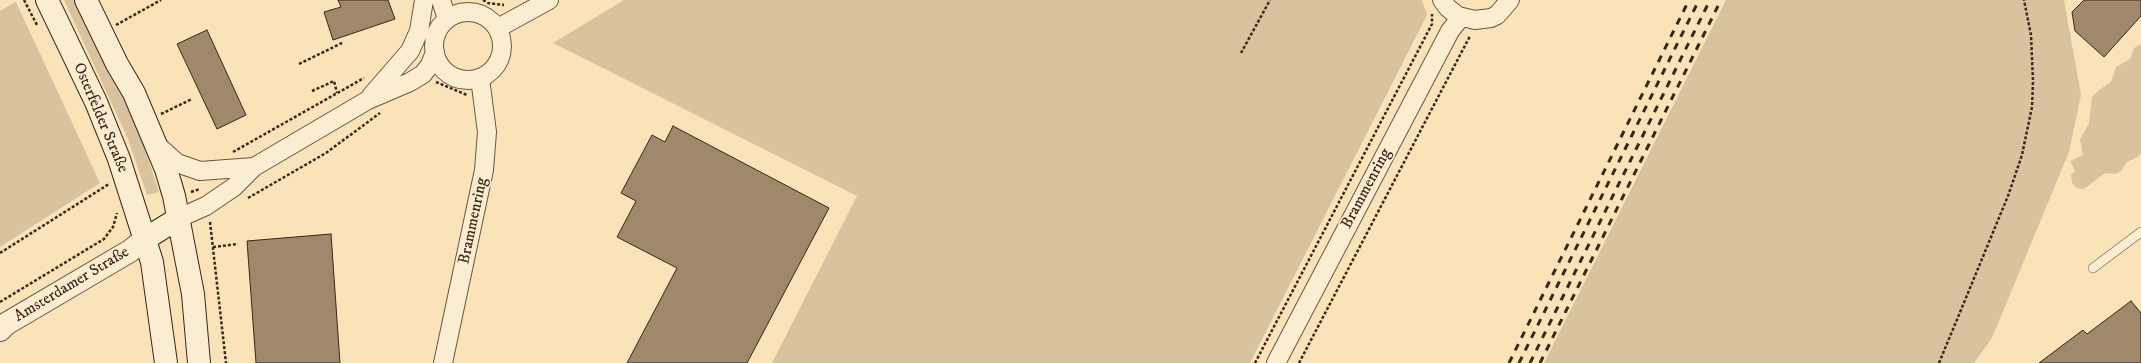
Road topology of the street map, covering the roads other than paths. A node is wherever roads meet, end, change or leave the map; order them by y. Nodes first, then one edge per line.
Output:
1 (47, 0) edge
2 (86, 0) edge
3 (424, 0) edge
4 (441, 0) edge
5 (549, 0) edge
6 (1510, 0) edge
7 (472, 4) edge
8 (1437, 5) edge
9 (1461, 17) junction
10 (447, 19) junction
11 (498, 28) junction
12 (434, 52) junction
13 (480, 78) junction
14 (368, 100) junction
15 (156, 143) junction
16 (254, 167) junction
17 (179, 218) junction
18 (2141, 232) edge
19 (145, 239) junction
20 (2093, 268) dead end
21 (2, 327) edge
22 (166, 363) edge
23 (199, 363) edge
24 (443, 363) edge
25 (1276, 363) edge

1 - 19 main road, Osterfelder Straße
2 - 15 main road
3 - 14 street
4 - 10 street
5 - 11 street
6 - 9 street
7 - 10 street
7 - 11 street
8 - 9 street
9 - 25 street, Brammenring
10 - 12 street
11 - 13 street
12 - 13 street
12 - 14 street
13 - 24 street, Brammenring
14 - 16 street
15 - 16 street
15 - 17 main road
16 - 17 street
17 - 19 main road
17 - 23 main road
18 - 20 lane
19 - 21 main road, Amsterdamer Straße
19 - 22 main road, Osterfelder Straße

